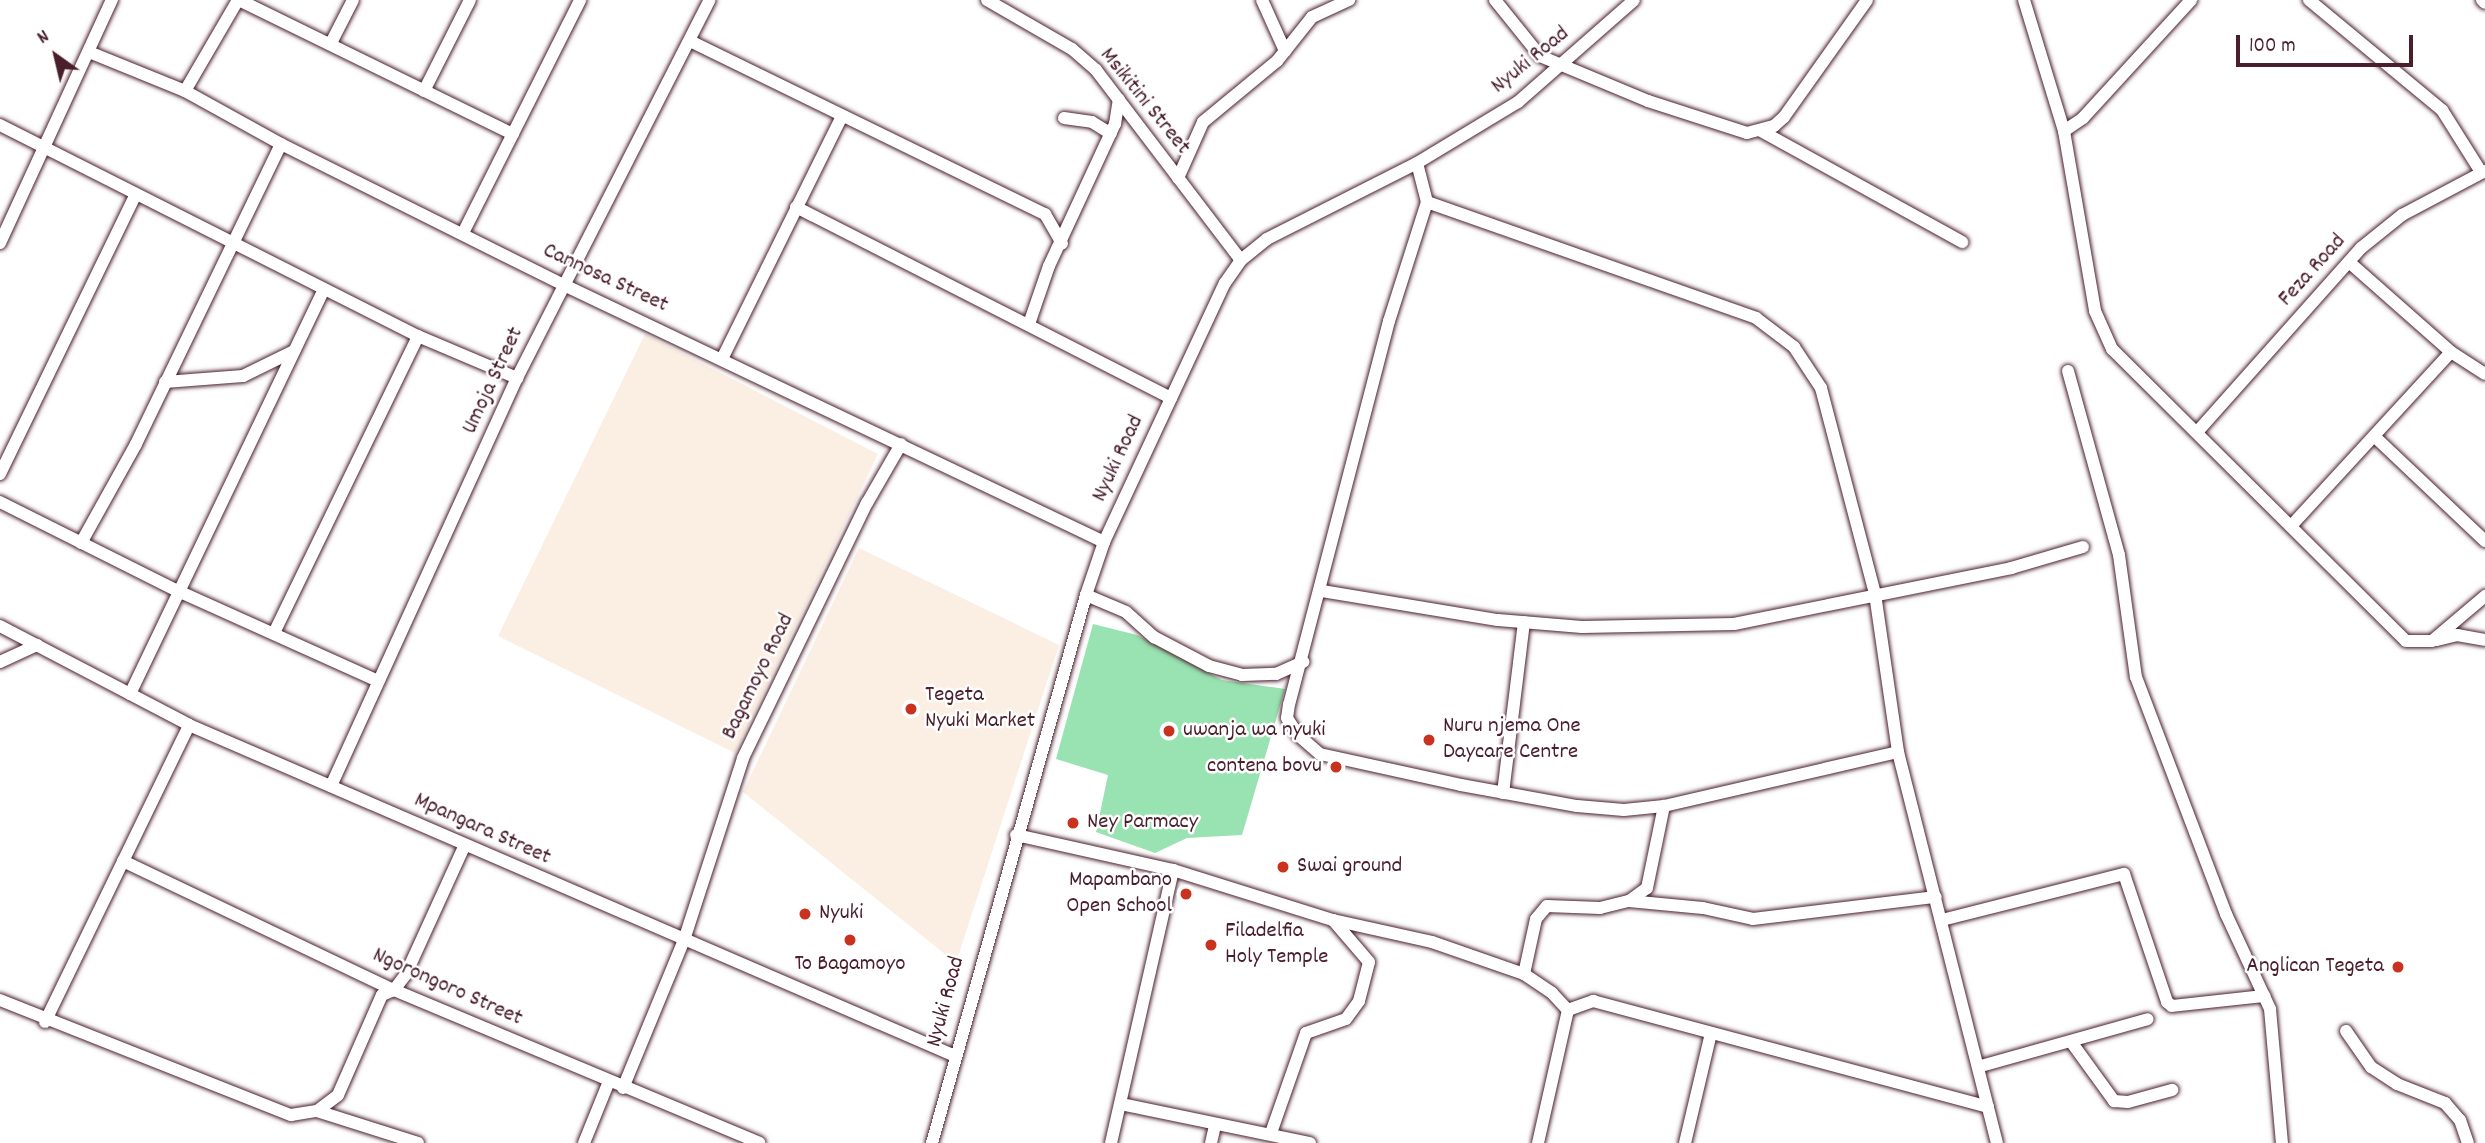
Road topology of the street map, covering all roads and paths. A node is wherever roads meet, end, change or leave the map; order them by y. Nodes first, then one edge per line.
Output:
1 (112, 0) edge
2 (239, 0) edge
3 (353, 0) edge
4 (470, 0) edge
5 (580, 0) edge
6 (710, 0) edge
7 (987, 0) edge
8 (1262, 0) edge
9 (1349, 0) edge
10 (1495, 0) edge
11 (1634, 0) edge
12 (1867, 0) edge
13 (2024, 0) edge
14 (2191, 0) edge
15 (2309, 0) edge
16 (690, 41) junction
17 (331, 43) junction
18 (1285, 51) junction
19 (89, 52) junction
20 (1561, 66) junction
21 (185, 91) junction
22 (424, 91) junction
23 (1119, 99) junction
24 (842, 116) junction
25 (1064, 118) dead end
26 (0, 125) edge
27 (1761, 131) junction
28 (2064, 131) junction
29 (513, 134) junction
30 (1111, 134) junction
31 (281, 144) junction
32 (43, 147) junction
33 (1417, 163) junction
34 (2483, 172) edge
35 (1178, 178) junction
36 (136, 194) junction
37 (1427, 202) junction
38 (796, 207) junction
39 (463, 233) junction
40 (230, 242) junction
41 (1962, 242) dead end
42 (0, 243) edge
43 (1062, 244) junction
44 (1241, 260) junction
45 (2349, 262) junction
46 (564, 285) junction
47 (324, 289) junction
48 (1029, 324) junction
49 (418, 336) junction
50 (294, 351) junction
51 (2451, 352) junction
52 (723, 358) junction
53 (2068, 371) dead end
54 (2485, 374) edge
55 (517, 378) junction
56 (165, 382) junction
57 (1171, 398) junction
58 (2198, 431) junction
59 (2374, 436) junction
60 (901, 444) junction
61 (0, 474) edge
62 (0, 502) edge
63 (2291, 526) junction
64 (2485, 541) edge
65 (1104, 542) junction
66 (81, 543) junction
67 (2083, 547) dead end
68 (178, 591) junction
69 (1322, 591) junction
70 (1875, 594) junction
71 (1086, 595) junction
72 (2485, 596) edge
73 (1524, 622) junction
74 (0, 626) edge
75 (274, 633) junction
76 (2485, 640) edge
77 (2432, 641) junction
78 (37, 645) junction
79 (0, 662) edge
80 (1303, 662) junction
81 (376, 680) junction
82 (130, 694) junction
83 (189, 725) junction
84 (1898, 752) junction
85 (331, 786) junction
86 (1503, 793) junction
87 (1664, 807) junction
88 (1016, 835) junction
89 (464, 847) junction
90 (123, 861) junction
91 (1173, 870) junction
92 (1936, 897) junction
93 (1629, 901) junction
94 (1333, 920) junction
95 (1941, 920) junction
96 (684, 940) junction
97 (1524, 974) junction
98 (394, 990) junction
99 (2264, 996) junction
100 (0, 1001) edge
101 (1568, 1010) junction
102 (2148, 1019) dead end
103 (46, 1022) junction
104 (2346, 1031) dead end
105 (1711, 1033) junction
106 (2072, 1043) junction
107 (955, 1056) junction
108 (1980, 1066) junction
109 (609, 1081) junction
110 (624, 1088) junction
111 (2172, 1090) dead end
112 (1121, 1104) junction
113 (1988, 1107) junction
114 (317, 1111) junction
115 (1215, 1125) junction
116 (1270, 1133) junction
117 (418, 1143) edge
118 (583, 1143) edge
119 (759, 1143) edge
120 (932, 1143) edge
121 (1111, 1143) edge
122 (1211, 1143) edge
123 (1311, 1143) edge
124 (1538, 1143) edge
125 (1685, 1143) edge
126 (1997, 1143) edge
127 (2282, 1143) edge
128 (2468, 1143) edge

1 - 19 street
2 - 17 street
2 - 21 street
3 - 17 street
4 - 22 street
5 - 29 street
6 - 16 street, Umoja Street
7 - 23 street, Msikitini Street
8 - 18 street
9 - 18 street
10 - 20 street
11 - 20 street, Nyuki Road
12 - 27 street
13 - 28 street
14 - 28 street
15 - 34 street
16 - 24 street
16 - 46 street, Umoja Street
17 - 22 street
18 - 35 street
19 - 21 street, Cannosa Street
19 - 32 street
20 - 27 street
20 - 33 street, Nyuki Road
21 - 31 street, Cannosa Street
22 - 29 street
23 - 30 street
23 - 35 street, Msikitini Street
24 - 38 street
24 - 43 street
25 - 30 street
26 - 32 street
27 - 41 street
28 - 58 street
29 - 39 street
30 - 43 street
31 - 39 street, Cannosa Street
31 - 40 street
32 - 36 street
32 - 42 street
33 - 37 street
33 - 44 street, Nyuki Road
34 - 45 street, Feza Road
35 - 44 street, Msikitini Street
36 - 40 street
36 - 61 street
37 - 69 street
37 - 70 street
38 - 48 street
38 - 52 street
39 - 46 street, Cannosa Street
40 - 47 street
40 - 56 street
43 - 48 street
44 - 57 street, Nyuki Road
45 - 51 street
45 - 58 street, Feza Road
46 - 52 street, Cannosa Street
46 - 55 street, Umoja Street
47 - 49 street
47 - 50 street
48 - 57 street
49 - 55 street
49 - 75 street
50 - 56 street
50 - 68 street
51 - 54 street
51 - 59 street
52 - 60 street, Cannosa Street
53 - 99 street
55 - 81 street, Umoja Street
56 - 66 street
57 - 65 street, Nyuki Road
58 - 63 street
59 - 63 street
59 - 64 street
60 - 65 street, Cannosa Street
60 - 96 street, Bagamoyo Road
62 - 66 street
63 - 77 street
65 - 71 street, Nyuki Road
66 - 68 street
67 - 70 street
68 - 75 street
68 - 82 street
69 - 73 street
69 - 80 street
70 - 73 street
70 - 84 street
71 - 80 street
71 - 88 street, Nyuki Road
72 - 77 street
73 - 86 street
74 - 78 street, Mpangara Street
75 - 81 street
76 - 77 street
78 - 79 street
78 - 82 street, Mpangara Street
80 - 86 street
81 - 85 street, Umoja Street
82 - 83 street, Mpangara Street
83 - 85 street, Mpangara Street
83 - 90 street
84 - 87 street
84 - 92 street
85 - 89 street, Mpangara Street
86 - 87 street
87 - 93 street
88 - 91 street
88 - 107 street, Nyuki Road
89 - 96 street, Mpangara Street
89 - 98 street
90 - 98 street, Ngorongoro Street
90 - 103 street
91 - 94 street
91 - 112 street
92 - 93 street
92 - 95 street
93 - 97 street
94 - 97 street
94 - 116 street
95 - 99 street
95 - 108 street
96 - 107 street, Mpangara Street
96 - 110 street, Bagamoyo Road
97 - 101 street
98 - 109 street, Ngorongoro Street
98 - 114 street
99 - 127 street
100 - 103 street
101 - 105 street
101 - 124 street
102 - 106 street
103 - 114 street
104 - 128 street
105 - 113 street
105 - 125 street
106 - 108 street
106 - 111 street
107 - 120 street, Nyuki Road
108 - 113 street
109 - 110 street, Ngorongoro Street
109 - 118 street
110 - 119 street, Ngorongoro Street
112 - 115 street
112 - 121 street
113 - 126 street
114 - 117 street
115 - 116 street
115 - 122 street
116 - 123 street

